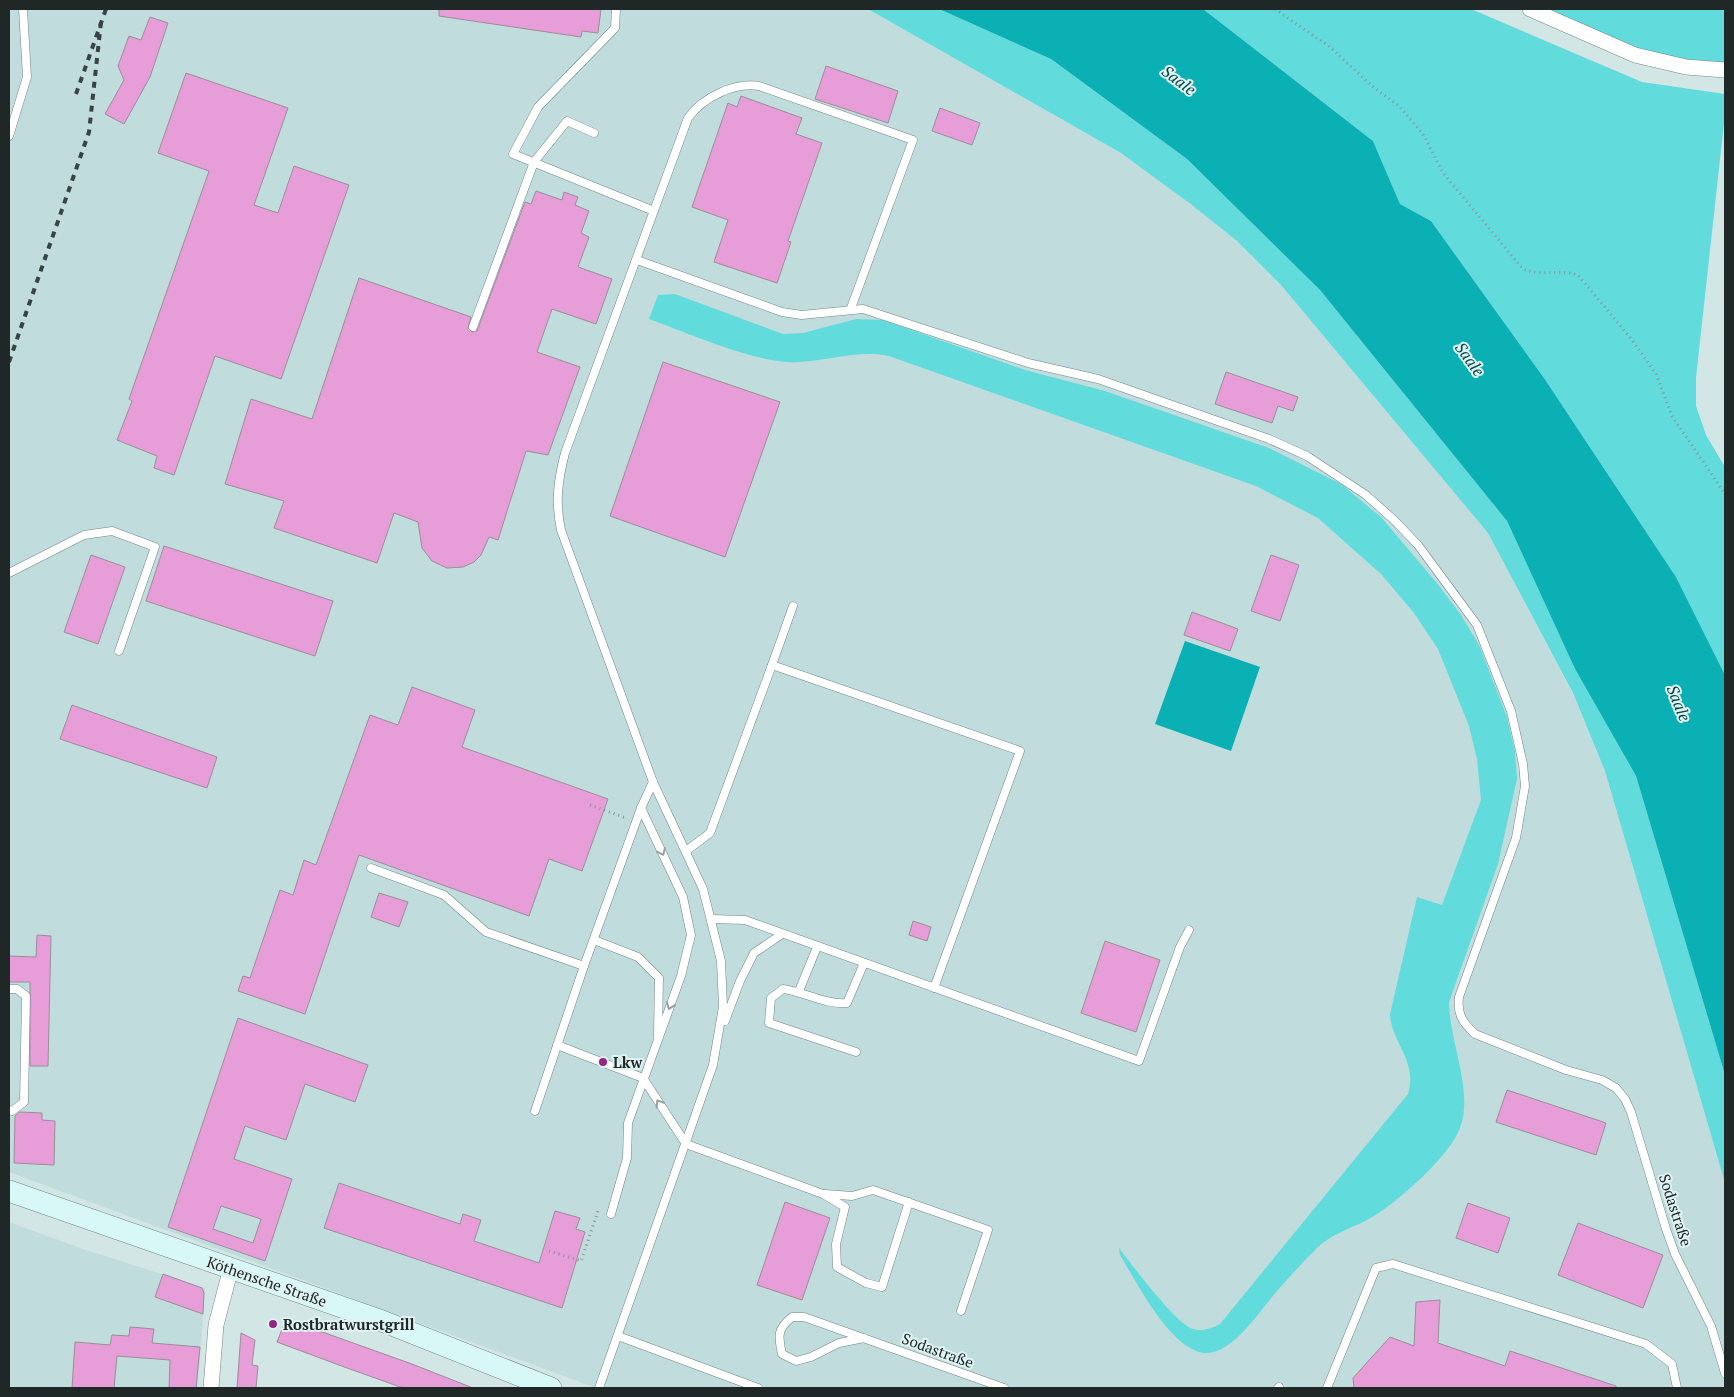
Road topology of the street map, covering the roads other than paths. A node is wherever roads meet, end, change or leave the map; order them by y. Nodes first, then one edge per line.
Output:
1 (23, 9) edge
2 (616, 9) edge
3 (1530, 9) edge
4 (1725, 70) edge
5 (594, 133) dead end
6 (9, 136) edge
7 (534, 162) junction
8 (654, 211) junction
9 (637, 260) junction
10 (851, 308) junction
11 (473, 327) dead end
12 (9, 573) edge
13 (793, 606) dead end
14 (119, 651) dead end
15 (772, 665) junction
16 (653, 782) junction
17 (641, 808) junction
18 (686, 851) junction
19 (371, 868) dead end
20 (712, 919) junction
21 (1189, 930) dead end
22 (782, 934) junction
23 (594, 940) junction
24 (817, 946) junction
25 (864, 963) junction
26 (584, 966) junction
27 (9, 988) edge
28 (934, 988) junction
29 (799, 991) junction
30 (720, 1035) junction
31 (657, 1043) junction
32 (557, 1045) junction
33 (856, 1052) dead end
34 (643, 1078) junction
35 (9, 1110) edge
36 (535, 1111) dead end
37 (686, 1144) junction
38 (9, 1192) edge
39 (823, 1194) junction
40 (909, 1202) junction
41 (610, 1214) dead end
42 (231, 1268) junction
43 (961, 1311) dead end
44 (618, 1336) junction
45 (864, 1338) junction
46 (1725, 1373) edge
47 (211, 1388) edge
48 (551, 1388) edge
49 (599, 1388) edge
50 (758, 1388) edge
51 (1004, 1388) edge
52 (1327, 1388) edge
53 (1677, 1388) edge

1 - 6 lane
2 - 7 lane
3 - 4 street
5 - 7 lane
7 - 8 lane
7 - 11 lane
8 - 9 lane
8 - 10 lane
9 - 10 lane
9 - 16 lane
10 - 46 lane, Sodastraße
12 - 14 lane
13 - 15 lane
15 - 18 lane
15 - 28 lane
16 - 17 lane
16 - 18 lane
17 - 23 lane
17 -> 31 lane
18 - 20 lane
19 - 26 lane
20 - 22 lane
20 - 30 lane
21 - 28 lane
22 - 24 lane
22 - 30 lane
23 - 26 lane
23 - 31 lane
24 - 25 lane
24 - 29 lane
25 - 28 lane
25 - 29 lane
26 - 32 lane
27 - 35 lane
29 - 33 lane
30 - 37 lane
31 - 34 lane
32 - 34 lane
32 - 36 lane
37 -> 34 lane
34 - 41 lane
37 - 39 lane
37 - 44 lane
38 - 42 main road, Köthensche Straße
39 - 40 lane
39 - 40 lane
40 - 43 lane
42 - 47 street
42 - 48 main road, Köthensche Straße
44 - 49 lane
44 - 50 lane
45 - 45 lane, Sodastraße
45 - 51 lane, Sodastraße
52 - 53 lane

